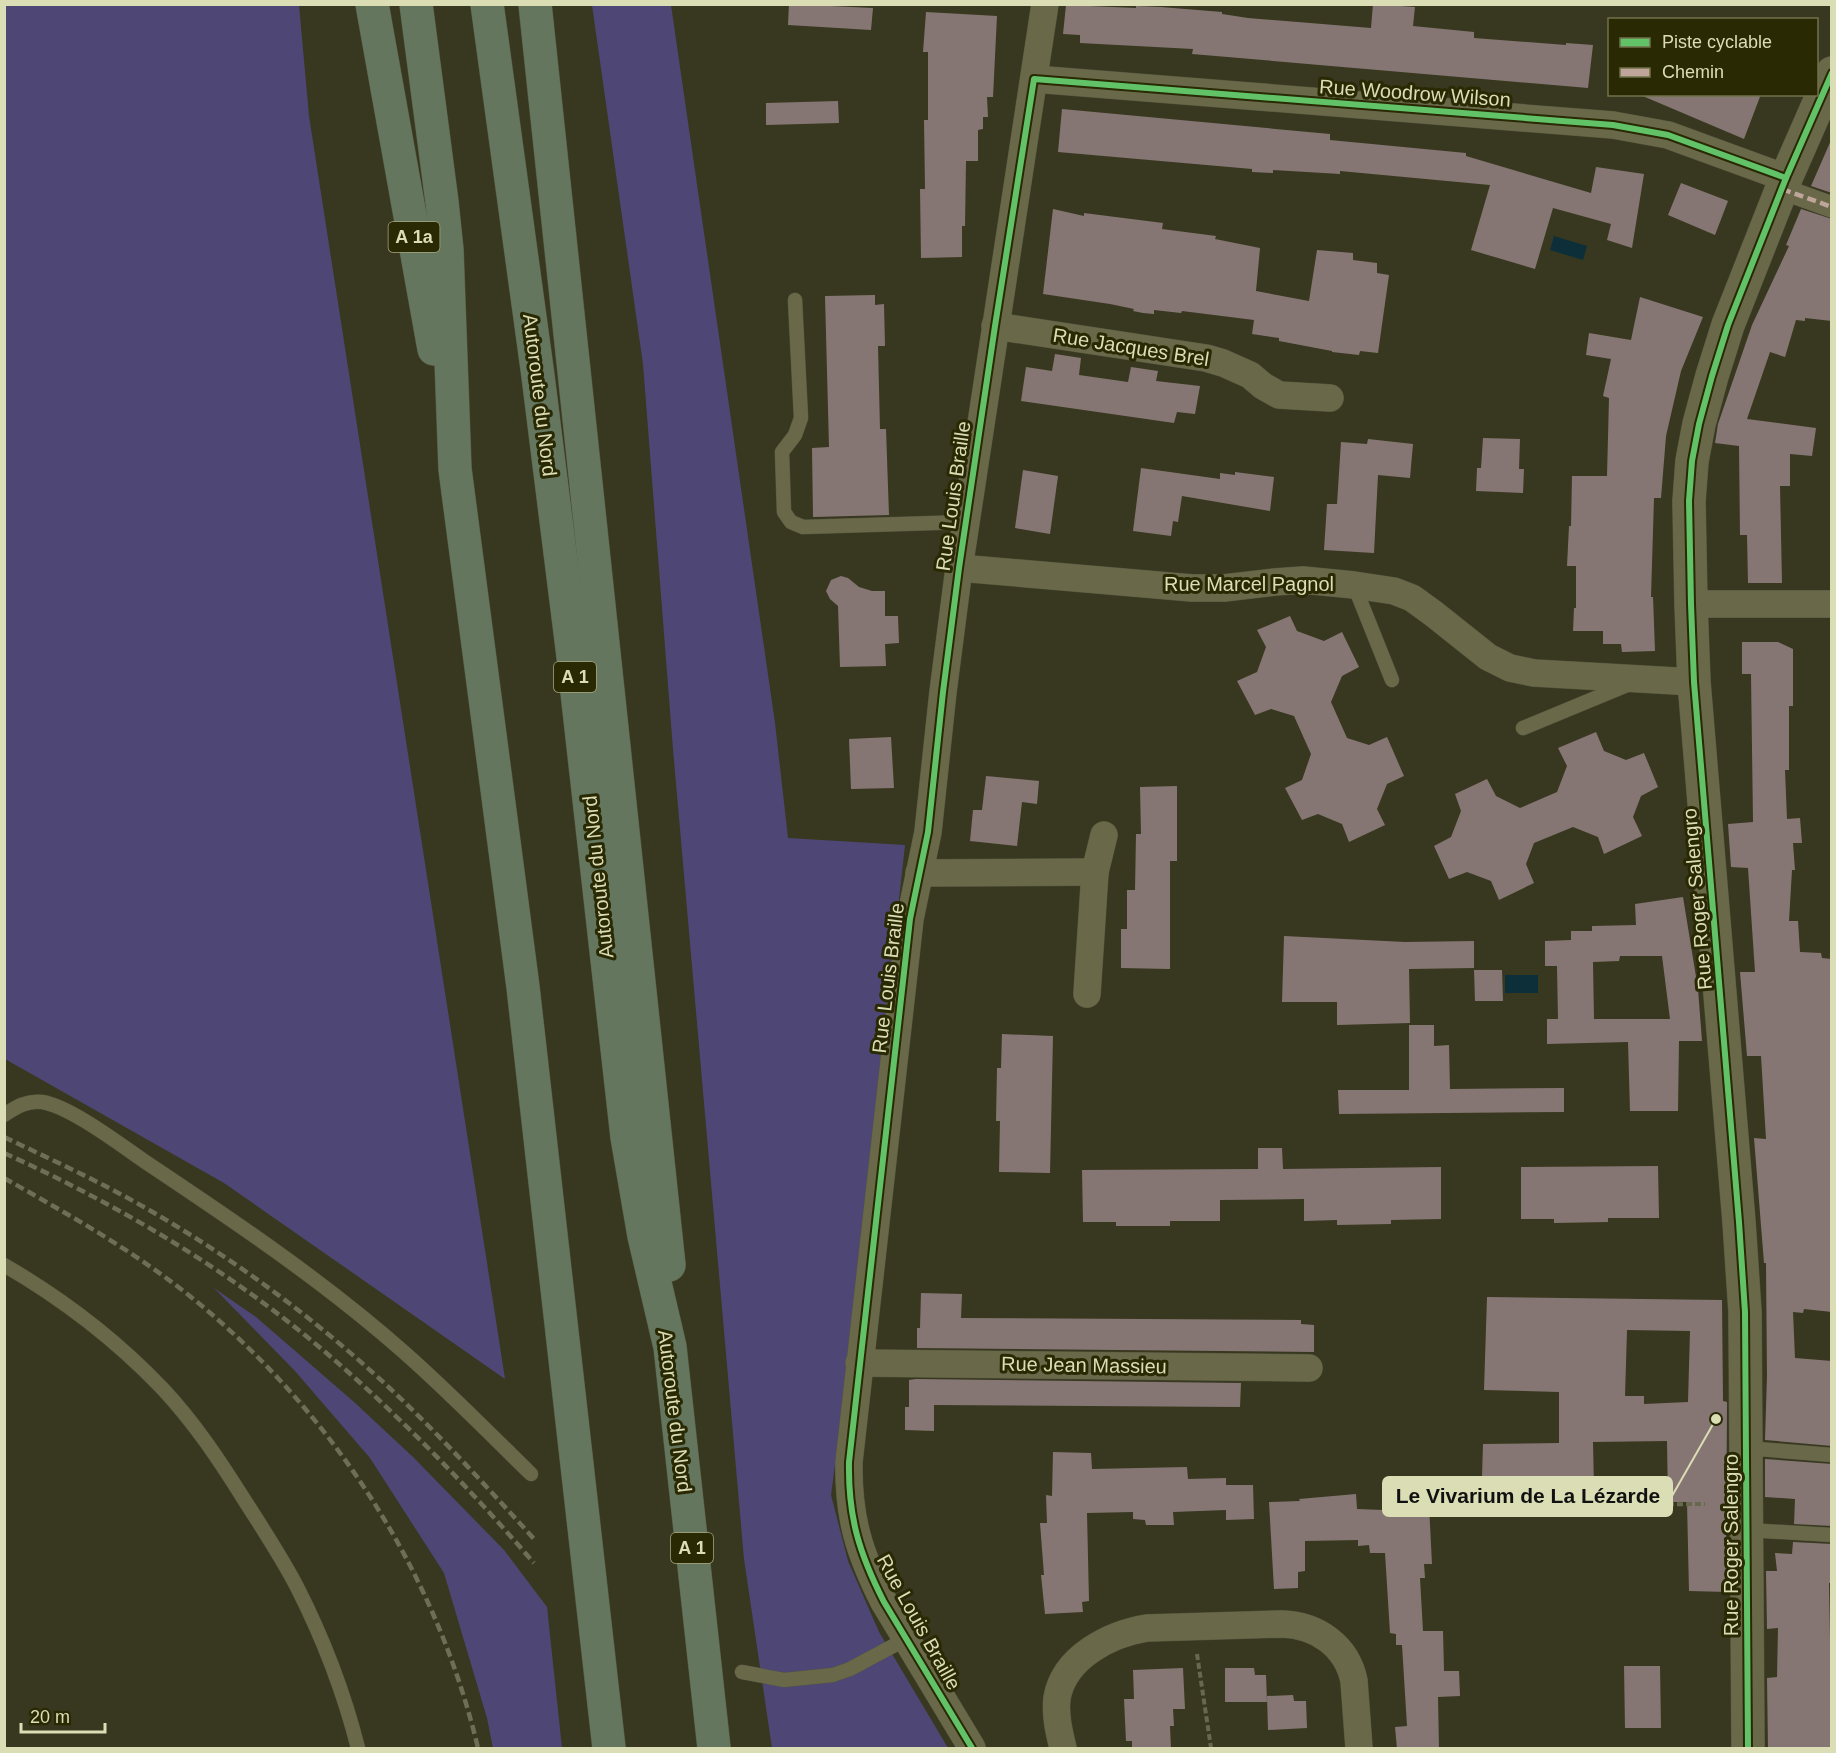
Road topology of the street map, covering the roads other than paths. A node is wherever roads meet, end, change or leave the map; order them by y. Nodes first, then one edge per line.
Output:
1 (372, 4) edge
2 (416, 4) edge
3 (487, 4) edge
4 (535, 4) edge
5 (1045, 4) edge
6 (1832, 73) edge
7 (1034, 79) junction
8 (1784, 184) junction
9 (1832, 207) edge
10 (795, 300) dead end
11 (995, 326) junction
12 (1330, 398) dead end
13 (455, 469) junction
14 (967, 522) junction
15 (959, 568) junction
16 (1354, 585) junction
17 (1690, 604) junction
18 (1832, 604) edge
19 (1640, 679) junction
20 (1392, 680) dead end
21 (1694, 682) junction
22 (1523, 728) dead end
23 (1104, 836) dead end
24 (1095, 872) junction
25 (919, 873) junction
26 (1088, 994) dead end
27 (4, 1115) edge
28 (4, 1264) edge
29 (670, 1347) junction
30 (859, 1363) junction
31 (1309, 1368) dead end
32 (1746, 1448) junction
33 (1832, 1455) edge
34 (531, 1474) dead end
35 (1747, 1530) junction
36 (1832, 1536) edge
37 (906, 1639) junction
38 (742, 1672) dead end
39 (358, 1749) edge
40 (609, 1749) edge
41 (714, 1749) edge
42 (972, 1749) edge
43 (1064, 1749) edge
44 (1359, 1749) edge
45 (1748, 1749) edge

1 - 13 highway, A 1a
2 - 13 highway
3 - 29 highway, Autoroute du Nord / A 1
4 - 29 highway
5 - 7 street, Rue Louis Braille
6 - 8 street, Rue Roger Salengro
7 - 8 street, Rue Woodrow Wilson
7 - 11 street, Rue Louis Braille
8 - 9 street
8 - 17 street, Rue Roger Salengro
10 - 14 lane
11 - 12 street, Rue Jacques Brel
11 - 14 street, Rue Louis Braille
13 - 40 highway
14 - 15 street, Rue Louis Braille
15 - 16 street, Rue Marcel Pagnol
15 - 25 street, Rue Louis Braille
16 - 19 street, Rue Marcel Pagnol
16 - 20 lane
17 - 18 street
17 - 21 street, Rue Roger Salengro
19 - 21 street, Rue Marcel Pagnol
19 - 22 lane
21 - 32 street, Rue Roger Salengro
23 - 24 street
24 - 25 street
24 - 26 street
25 - 30 street, Rue Louis Braille
27 - 34 lane
28 - 39 lane
29 - 41 highway, Autoroute du Nord / A 1
30 - 31 street, Rue Jean Massieu
30 - 37 street, Rue Louis Braille
32 - 33 lane
32 - 35 street, Rue Roger Salengro
35 - 36 lane
35 - 45 street, Rue Roger Salengro
37 - 38 lane
37 - 42 street, Rue Louis Braille
43 - 44 street

